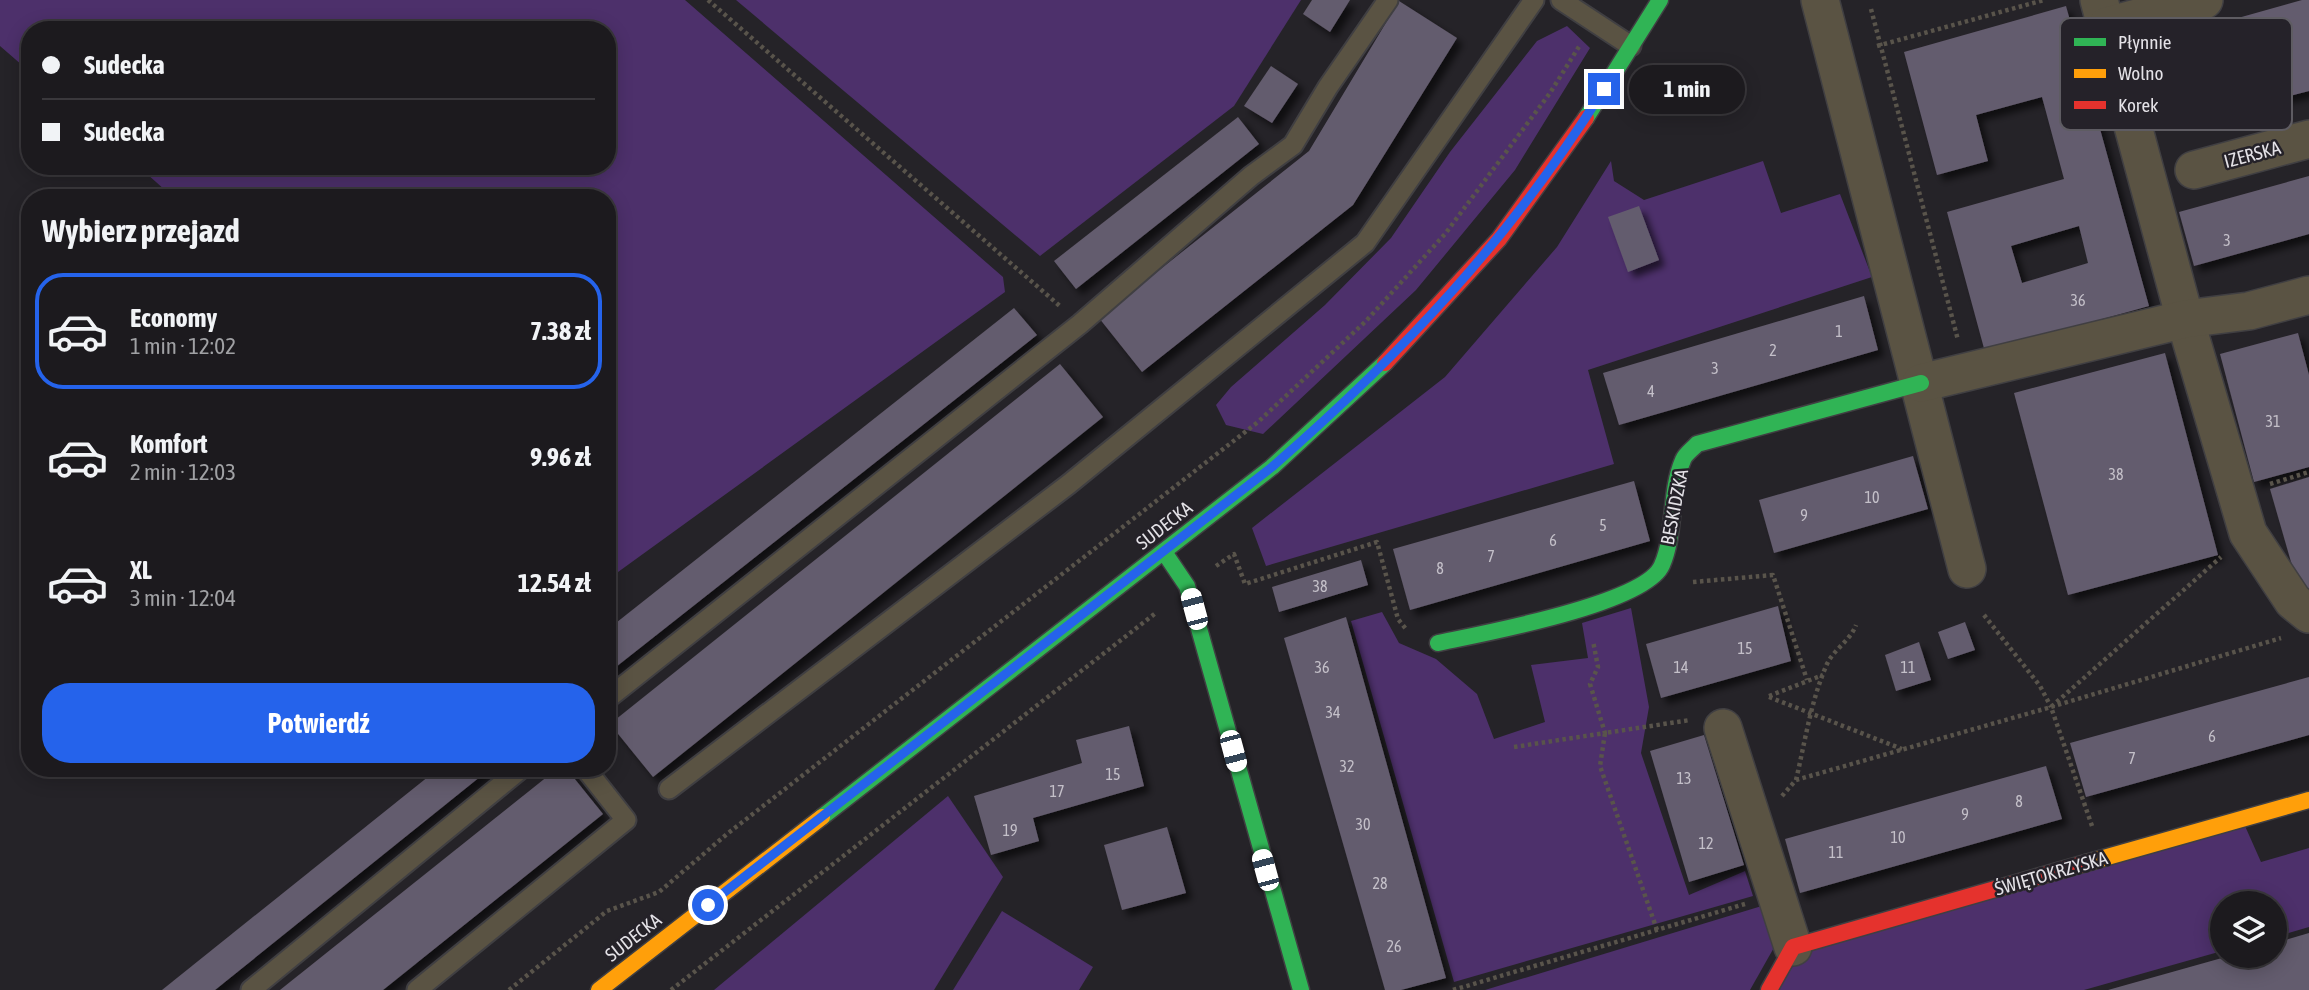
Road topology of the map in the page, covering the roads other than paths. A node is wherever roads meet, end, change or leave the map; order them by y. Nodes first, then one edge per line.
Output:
1 (1388, 0) edge
2 (1534, 0) edge
3 (1561, 0) edge
4 (1660, 0) edge
5 (1820, 0) edge
6 (2204, 0) edge
7 (2103, 13) edge
8 (1631, 46) junction
9 (2134, 130) edge
10 (2309, 139) edge
11 (2194, 170) dead end
12 (2309, 295) edge
13 (2185, 319) junction
14 (1921, 383) junction
15 (1164, 552) junction
16 (1967, 569) dead end
17 (2296, 626) edge
18 (1438, 643) road end
19 (616, 692) edge
20 (1723, 728) road end
21 (511, 777) edge
22 (592, 777) edge
23 (670, 789) dead end
24 (2309, 800) edge
25 (1793, 947) junction
26 (251, 990) edge
27 (416, 990) edge
28 (599, 990) edge
29 (1301, 990) edge
30 (1769, 990) edge

1 - 19 lane
2 - 23 lane
3 - 8 lane
4 - 8 street, SUDECKA
5 - 14 street
6 - 7 street
8 - 15 street, SUDECKA
9 - 13 street
10 - 11 street, IZERSKA
12 - 13 street
13 - 14 street
13 - 17 street
14 - 16 street
14 - 18 street, BESKIDZKA
15 - 28 street, SUDECKA
15 - 29 street
20 - 25 street
21 - 26 lane
22 - 27 lane
24 - 25 street, ŚWIĘTOKRZYSKA
25 - 30 street

